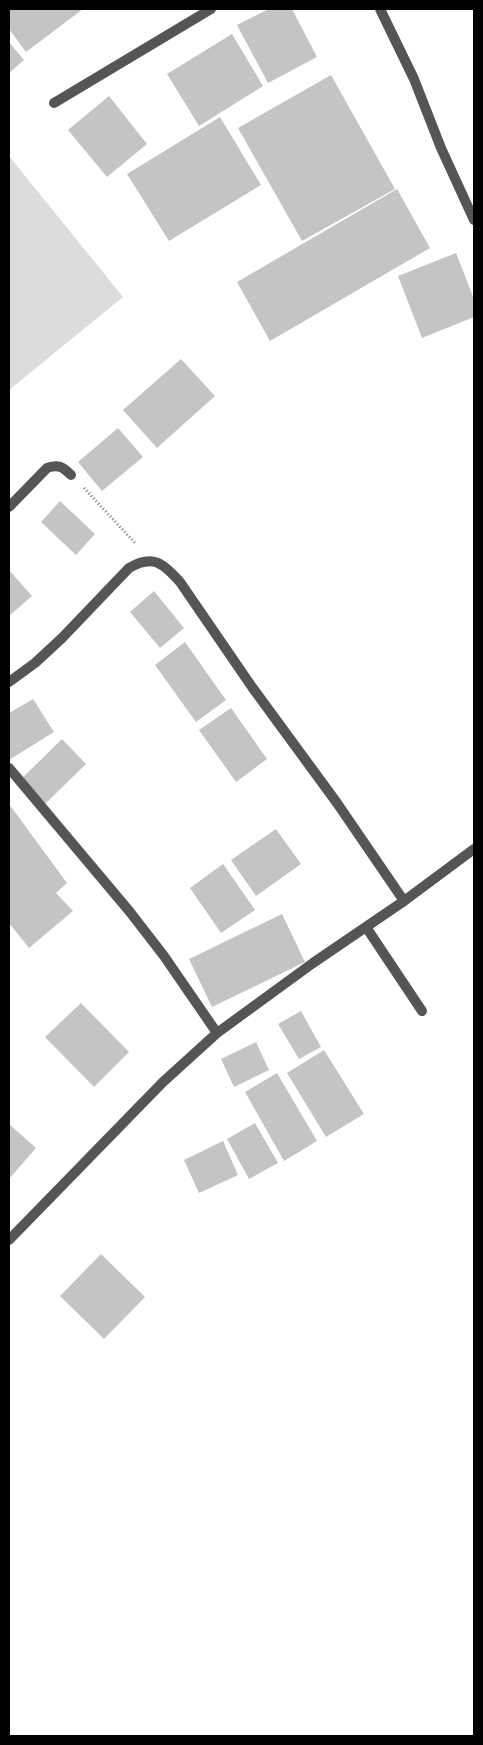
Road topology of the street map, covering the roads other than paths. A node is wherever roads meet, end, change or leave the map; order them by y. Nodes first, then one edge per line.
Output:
1 (210, 9) edge
2 (380, 9) edge
3 (54, 104) dead end
4 (474, 220) edge
5 (71, 475) road end
6 (9, 507) edge
7 (9, 682) edge
8 (9, 768) edge
9 (474, 849) edge
10 (404, 901) junction
11 (366, 926) junction
12 (422, 1011) dead end
13 (217, 1033) junction
14 (9, 1240) edge

1 - 3 street
2 - 4 street
5 - 6 street
7 - 10 street
8 - 13 street
9 - 10 street
10 - 11 street
11 - 12 street
11 - 13 street
13 - 14 street

